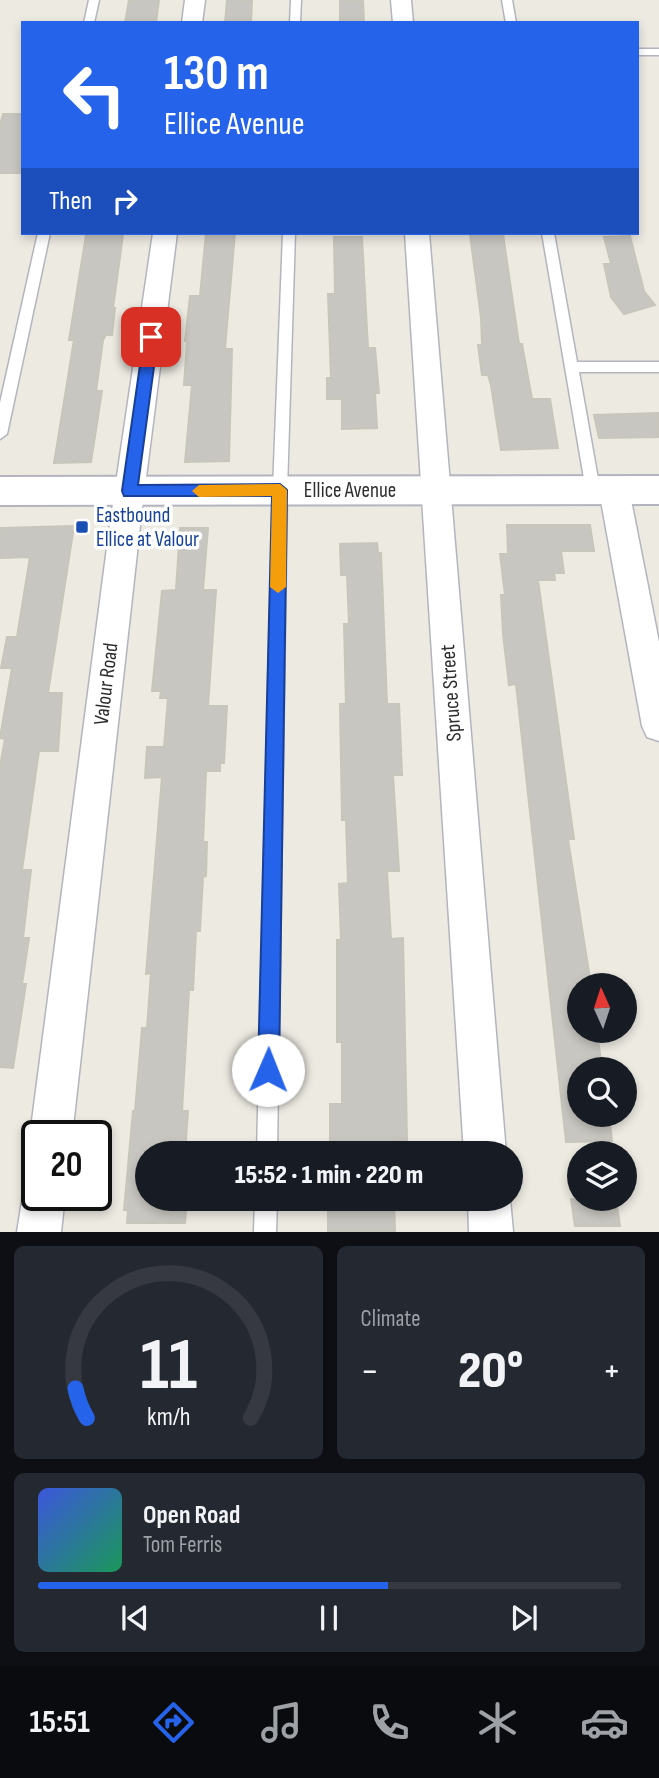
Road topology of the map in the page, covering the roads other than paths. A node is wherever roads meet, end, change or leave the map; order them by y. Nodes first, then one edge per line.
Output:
1 (94, 0) edge
2 (195, 0) edge
3 (296, 0) edge
4 (401, 0) edge
5 (507, 0) edge
6 (89, 21) edge
7 (192, 21) edge
8 (295, 21) edge
9 (403, 21) edge
10 (511, 21) edge
11 (639, 52) edge
12 (659, 52) edge
13 (44, 235) edge
14 (165, 235) edge
15 (289, 235) edge
16 (417, 235) edge
17 (548, 235) edge
18 (572, 367) junction
19 (659, 367) edge
20 (0, 433) edge
21 (280, 490) junction
22 (435, 490) junction
23 (603, 490) junction
24 (659, 490) edge
25 (0, 491) edge
26 (130, 491) junction
27 (659, 726) edge
28 (53, 1120) edge
29 (267, 1141) edge
30 (484, 1141) edge
31 (42, 1211) edge
32 (266, 1211) edge
33 (490, 1211) edge
34 (39, 1232) edge
35 (265, 1232) edge
36 (491, 1232) edge

1 - 6 lane
2 - 7 street
3 - 8 lane
4 - 9 street
5 - 10 lane
11 - 12 lane
13 - 20 lane
14 - 26 street, Valour Road
15 - 21 lane
16 - 22 street, Spruce Street
17 - 18 lane
18 - 19 lane
18 - 23 lane
21 - 22 main road, Ellice Avenue
21 - 26 main road, Ellice Avenue
21 - 29 lane
22 - 23 main road, Ellice Avenue
22 - 30 street, Spruce Street
23 - 24 main road, Ellice Avenue
23 - 27 street
25 - 26 main road, Ellice Avenue
26 - 28 street, Valour Road
31 - 34 street
32 - 35 lane
33 - 36 street

